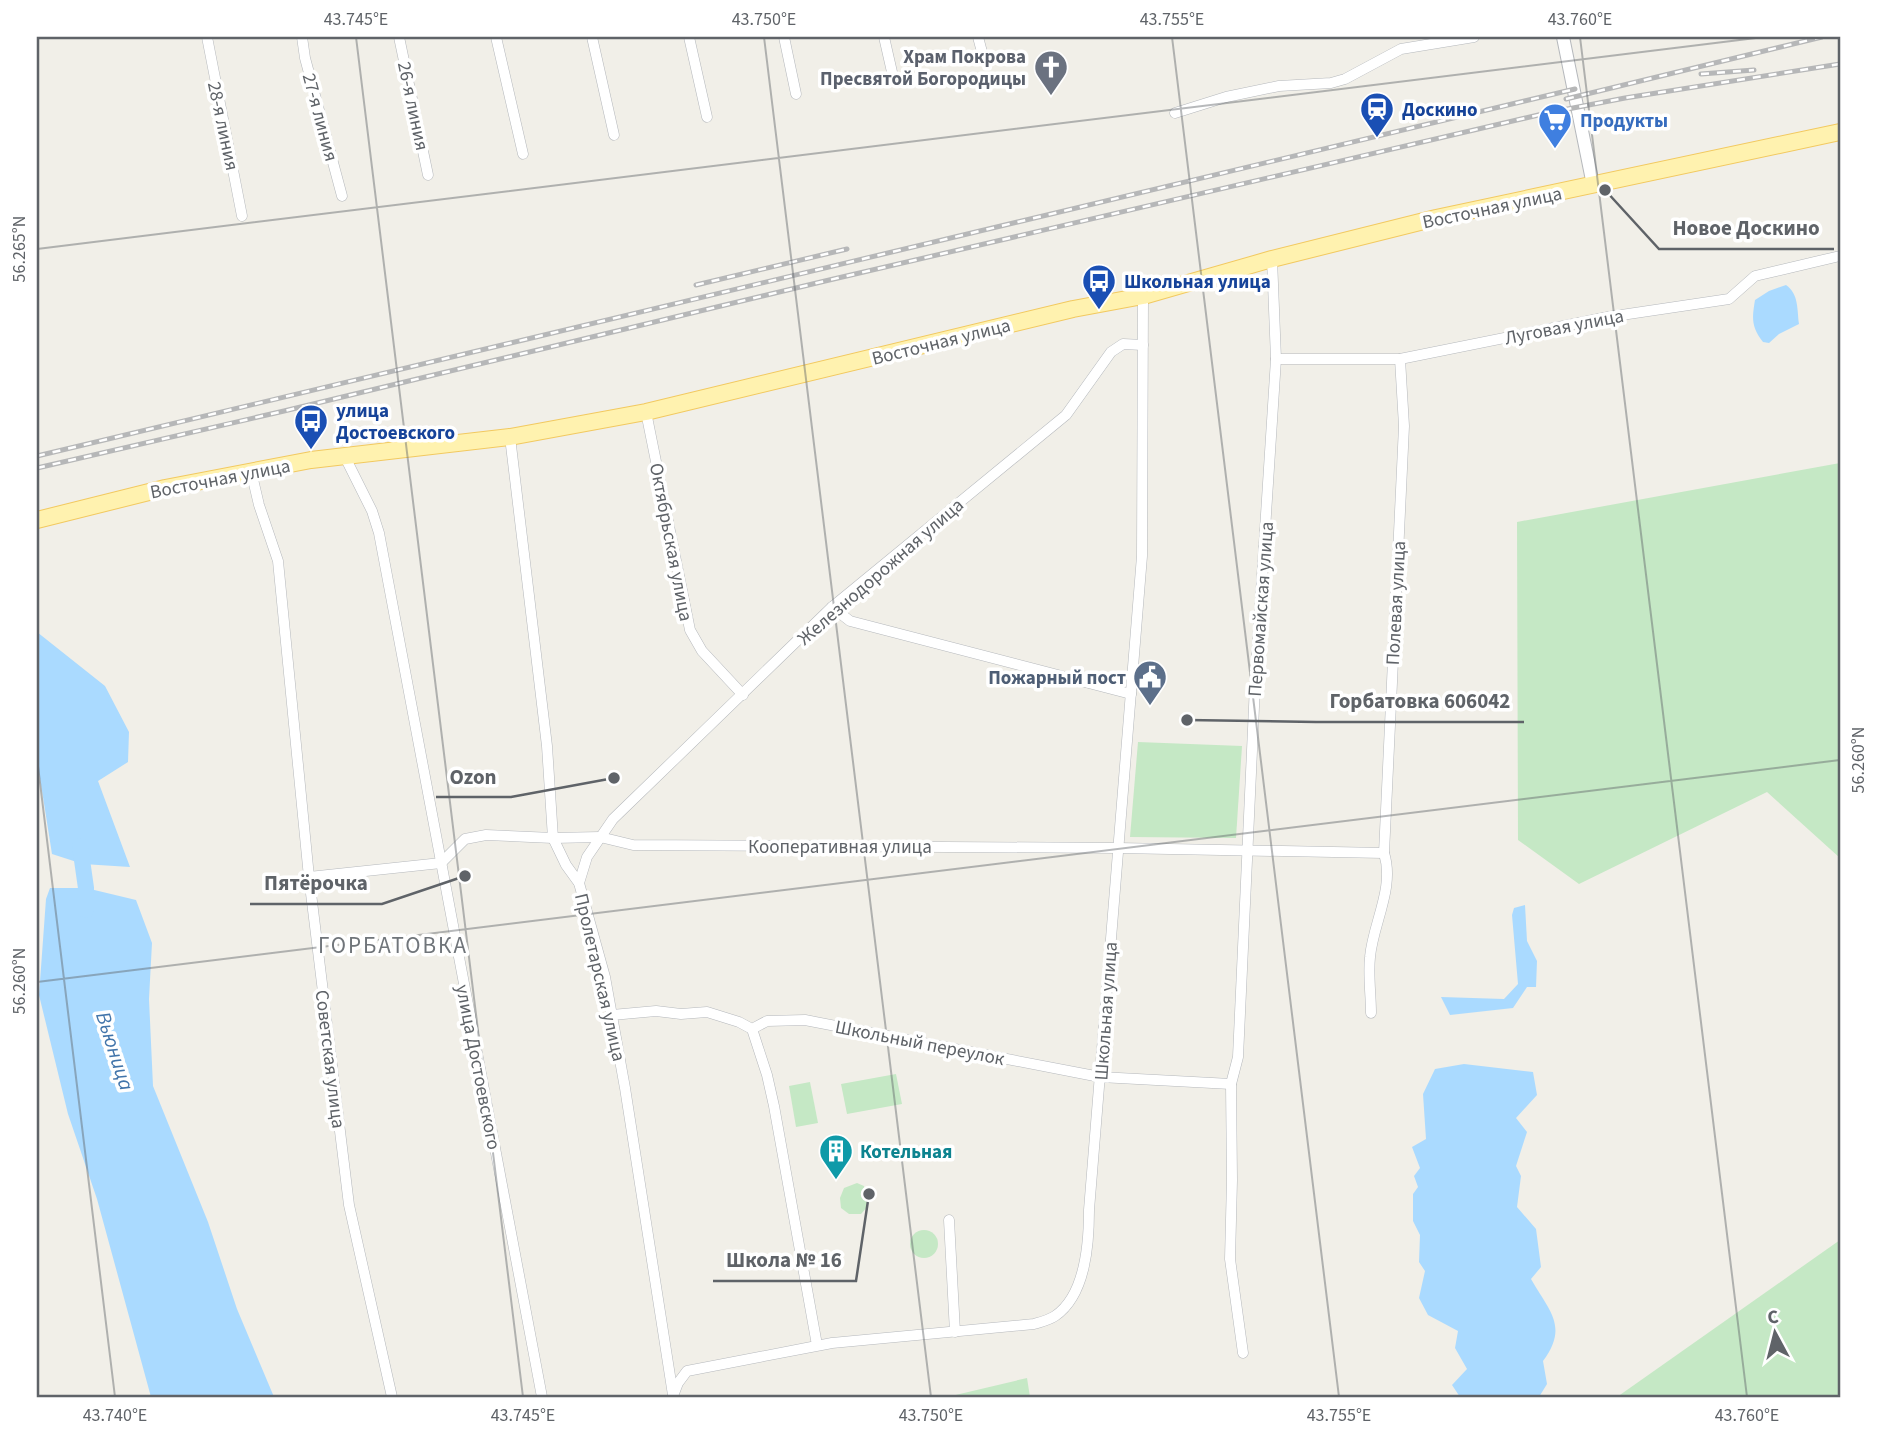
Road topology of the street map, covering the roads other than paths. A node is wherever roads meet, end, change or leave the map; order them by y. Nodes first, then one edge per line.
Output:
1 (206, 37) edge
2 (302, 37) edge
3 (399, 37) edge
4 (496, 37) edge
5 (592, 37) edge
6 (689, 37) edge
7 (784, 37) edge
8 (884, 37) edge
9 (978, 37) edge
10 (1474, 37) edge
11 (1563, 37) edge
12 (982, 52) dead end
13 (892, 72) dead end
14 (796, 94) dead end
15 (1175, 113) dead end
16 (707, 117) dead end
17 (1840, 132) edge
18 (614, 135) dead end
19 (523, 154) dead end
20 (428, 175) dead end
21 (1593, 185) junction
22 (342, 196) dead end
23 (243, 216) dead end
24 (1840, 256) edge
25 (1272, 259) junction
26 (1143, 296) junction
27 (1143, 345) junction
28 (1276, 359) junction
29 (1400, 359) junction
30 (646, 412) junction
31 (510, 437) junction
32 (344, 455) junction
33 (251, 471) junction
34 (37, 520) edge
35 (832, 607) junction
36 (1131, 694) junction
37 (743, 695) junction
38 (600, 837) junction
39 (554, 838) junction
40 (1118, 848) junction
41 (1246, 852) junction
42 (1384, 853) junction
43 (441, 863) junction
44 (309, 877) junction
45 (579, 883) junction
46 (1371, 1013) dead end
47 (612, 1015) junction
48 (752, 1029) junction
49 (1100, 1077) junction
50 (1231, 1084) junction
51 (949, 1220) dead end
52 (955, 1332) junction
53 (817, 1345) junction
54 (1243, 1353) dead end
55 (667, 1358) junction
56 (687, 1371) junction
57 (392, 1397) edge
58 (542, 1397) edge
59 (673, 1397) edge

1 - 23 street, 28-я линия
2 - 22 street, 27-я линия
3 - 20 street, 26-я линия
4 - 19 street
5 - 18 street
6 - 16 street
7 - 14 street
8 - 13 street
9 - 12 street
10 - 15 street
11 - 21 street
17 - 21 main road, Восточная улица
21 - 25 main road, Восточная улица
24 - 29 street, Луговая улица
25 - 26 main road, Восточная улица
25 - 28 street, Первомайская улица
26 - 27 street, Школьная улица
26 - 30 main road, Восточная улица
27 - 35 street, Железнодорожная улица
27 - 36 street, Школьная улица
28 - 29 street, Луговая улица
28 - 41 street, Первомайская улица
29 - 42 street, Полевая улица
30 - 31 main road, Восточная улица
30 - 37 street, Октябрьская улица
31 - 32 main road, Восточная улица
31 - 39 street, Пролетарская улица
32 - 33 main road, Восточная улица
32 - 43 street, улица Достоевского
33 - 34 main road, Восточная улица
33 - 44 street, Советская улица
35 - 36 street
35 - 37 street, Железнодорожная улица
36 - 40 street, Школьная улица
37 - 38 street, Железнодорожная улица
38 - 39 street, Кооперативная улица
38 - 40 street, Кооперативная улица
38 - 45 street, Железнодорожная улица
39 - 43 street, Кооперативная улица
39 - 45 street, Пролетарская улица
40 - 41 street, Кооперативная улица
40 - 49 street, Школьная улица
41 - 42 street, Кооперативная улица
41 - 50 street, Первомайская улица
42 - 46 street, Полевая улица
43 - 44 street
43 - 58 street, улица Достоевского
44 - 57 street, Советская улица
45 - 47 street, Пролетарская улица
47 - 48 street
47 - 55 street, Пролетарская улица
48 - 49 street, Школьный переулок
48 - 53 street
49 - 50 street, Школьный переулок
49 - 52 street, Школьная улица
50 - 54 street, Первомайская улица
51 - 52 street
52 - 53 street, Школьная улица
53 - 56 street, Школьная улица
55 - 56 street
55 - 59 street, Пролетарская улица
56 - 59 street

